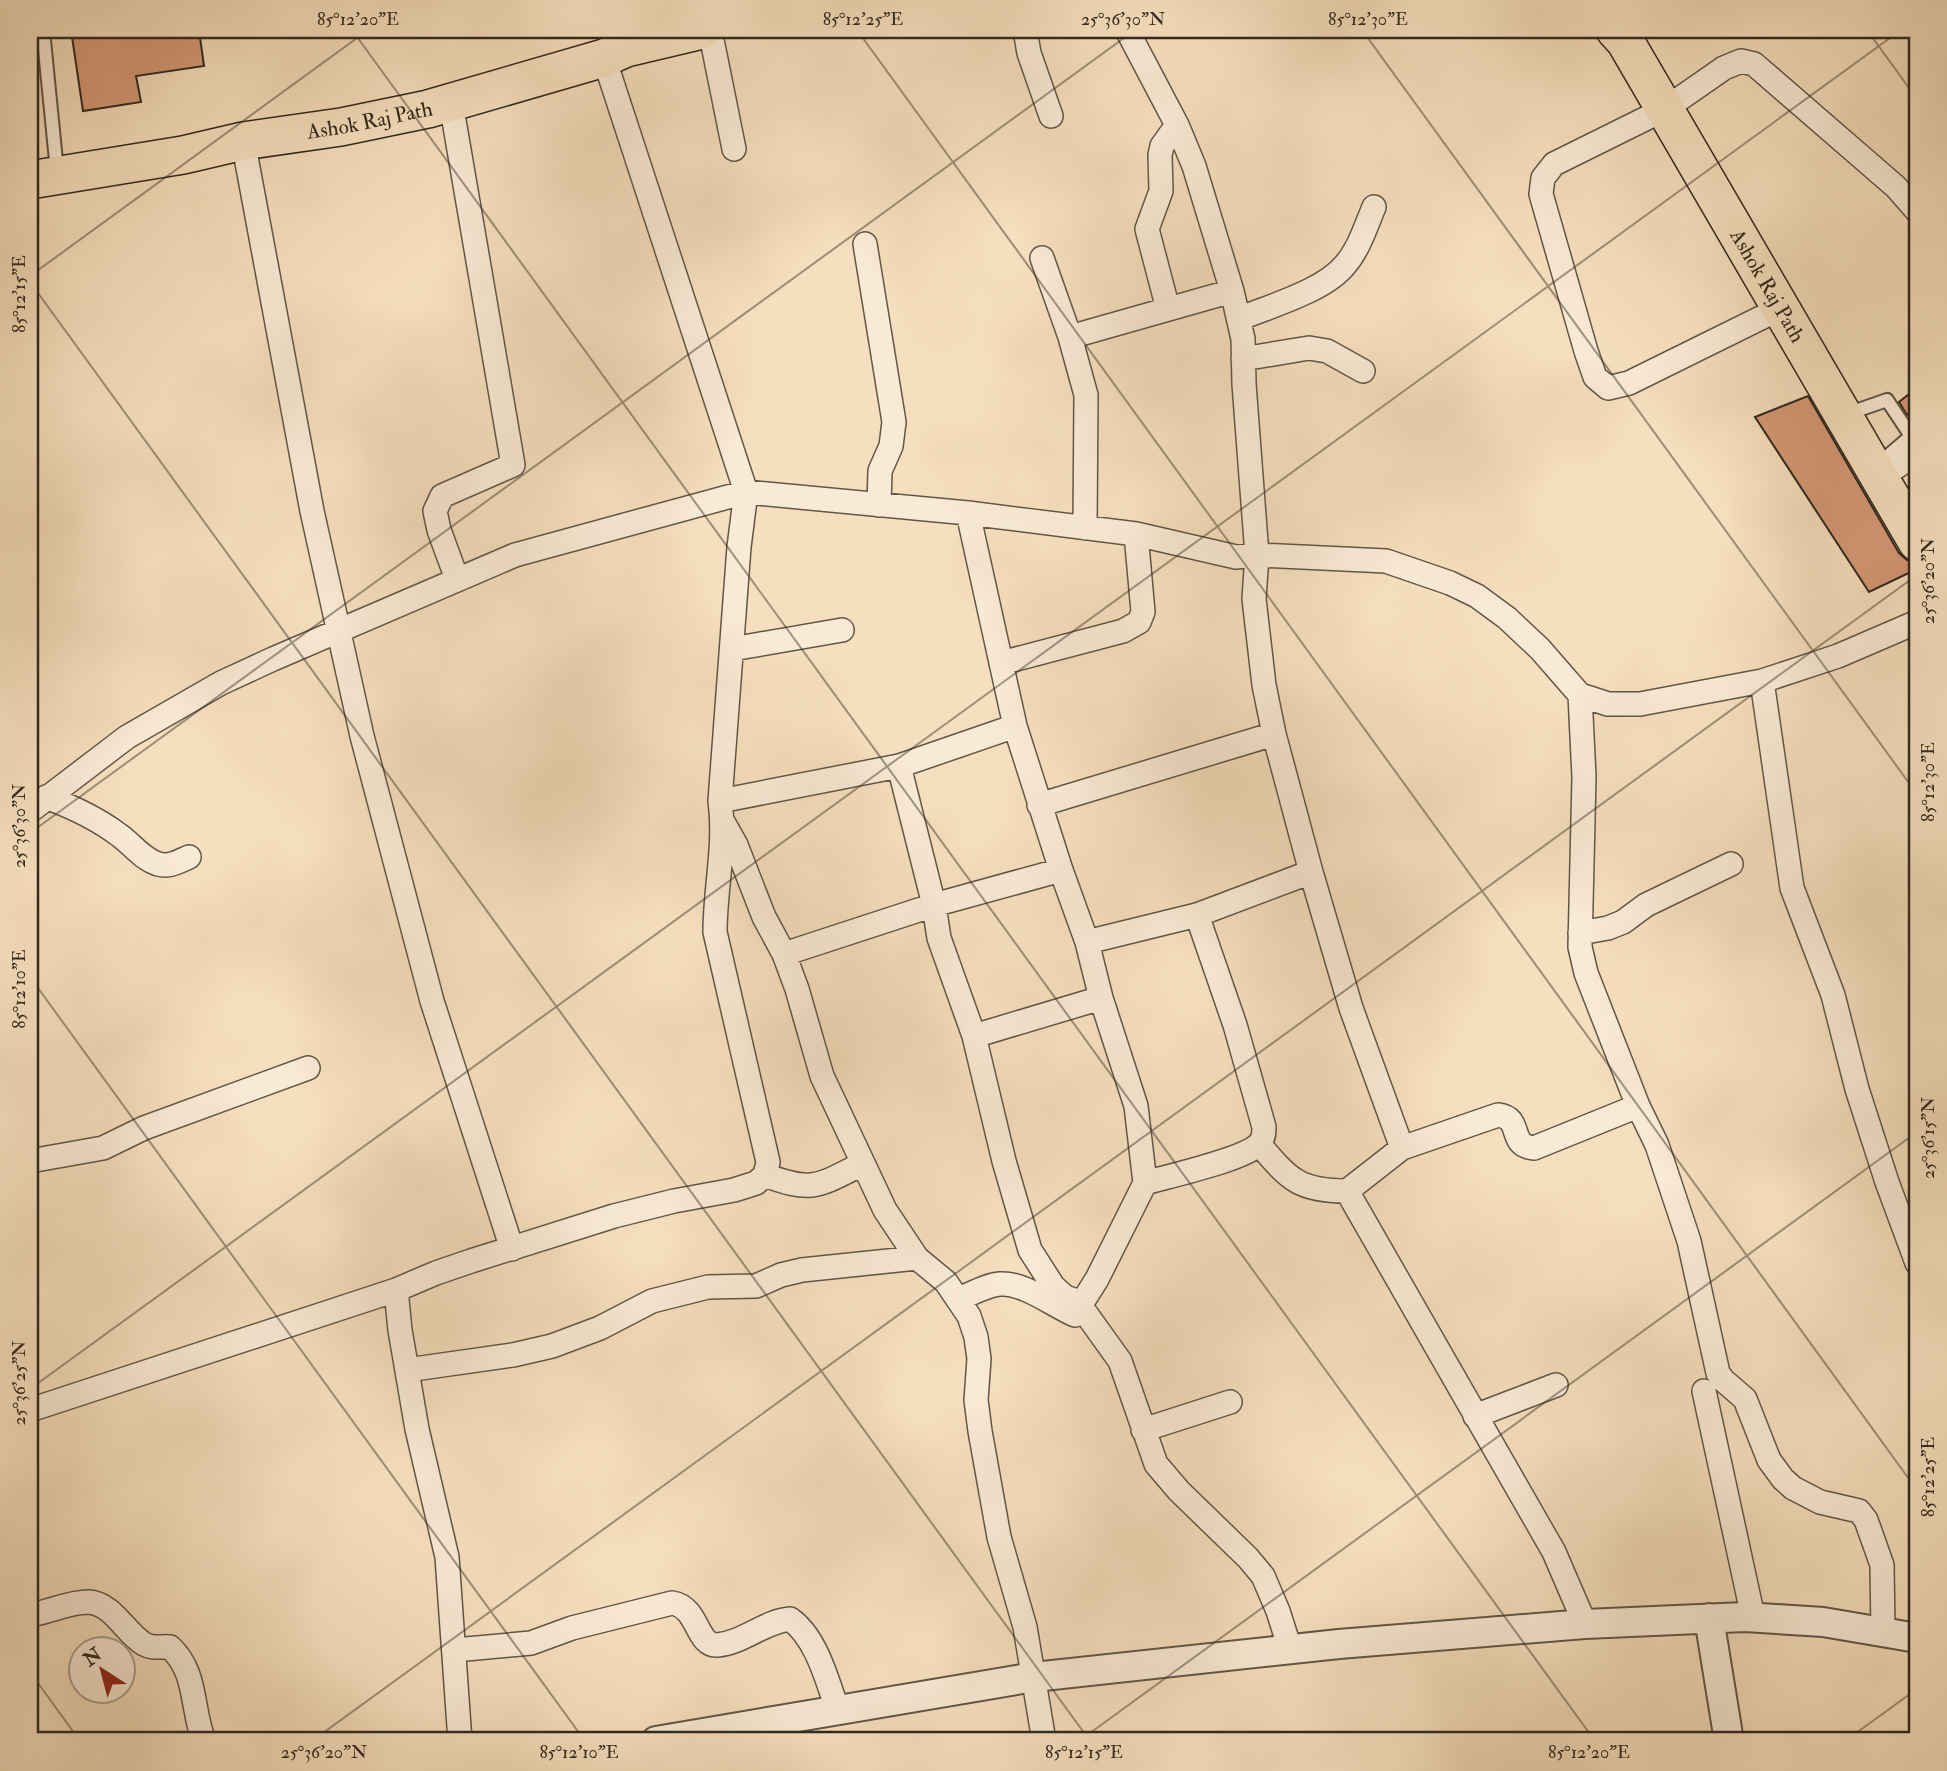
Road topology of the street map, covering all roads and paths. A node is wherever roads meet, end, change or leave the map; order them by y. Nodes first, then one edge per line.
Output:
1 (43, 30) edge
2 (702, 30) edge
3 (710, 30) edge
4 (1025, 30) edge
5 (1126, 30) edge
6 (1615, 30) edge
7 (616, 45) edge
8 (451, 103) junction
9 (1665, 109) junction
10 (1051, 116) dead end
11 (1177, 125) junction
12 (243, 141) junction
13 (734, 149) dead end
14 (44, 177) edge
15 (1374, 206) dead end
16 (1917, 211) edge
17 (865, 244) dead end
18 (1042, 258) dead end
19 (1232, 292) junction
20 (1781, 307) junction
21 (1168, 309) junction
22 (1238, 319) junction
23 (1070, 337) junction
24 (1243, 359) junction
25 (1363, 371) dead end
26 (1844, 415) junction
27 (1917, 453) edge
28 (1877, 473) junction
29 (746, 492) junction
30 (879, 505) junction
31 (968, 513) junction
32 (1085, 528) junction
33 (1136, 534) junction
34 (1917, 542) edge
35 (1257, 555) junction
36 (457, 579) junction
37 (1917, 622) edge
38 (842, 630) dead end
39 (339, 632) junction
40 (732, 649) junction
41 (1001, 663) junction
42 (1762, 681) junction
43 (1580, 695) junction
44 (1015, 726) junction
45 (1274, 734) junction
46 (899, 766) junction
47 (38, 804) edge
48 (1039, 805) junction
49 (722, 811) junction
50 (189, 858) dead end
51 (1731, 864) dead end
52 (1061, 870) junction
53 (1311, 872) junction
54 (934, 905) junction
55 (1197, 915) junction
56 (1580, 933) junction
57 (1087, 942) junction
58 (784, 954) junction
59 (1101, 998) junction
60 (974, 1036) junction
61 (308, 1068) dead end
62 (1638, 1105) junction
63 (1259, 1144) junction
64 (1402, 1147) junction
65 (30, 1161) edge
66 (862, 1164) junction
67 (765, 1175) junction
68 (1145, 1183) junction
69 (1347, 1191) junction
70 (512, 1249) junction
71 (917, 1258) junction
72 (1917, 1263) edge
73 (396, 1290) junction
74 (958, 1299) junction
75 (1077, 1301) junction
76 (1094, 1323) junction
77 (407, 1370) junction
78 (1556, 1385) dead end
79 (1704, 1391) dead end
80 (1230, 1402) dead end
81 (30, 1410) edge
82 (1475, 1416) junction
83 (1143, 1430) junction
84 (30, 1615) edge
85 (1709, 1618) junction
86 (1753, 1618) junction
87 (1585, 1624) junction
88 (1883, 1632) junction
89 (1917, 1638) edge
90 (1290, 1649) junction
91 (455, 1650) junction
92 (1034, 1677) junction
93 (838, 1711) junction
94 (204, 1741) edge
95 (460, 1741) edge
96 (656, 1741) edge
97 (1044, 1741) edge
98 (1729, 1741) edge

1 - 14 lane
2 - 7 main road, Ashok Raj Path
3 - 13 street
4 - 10 street
5 - 11 street
6 - 9 main road, Ashok Raj Path
7 - 8 main road, Ashok Raj Path
7 - 29 street
8 - 12 main road, Ashok Raj Path
8 - 36 street
9 - 16 street
9 - 20 main road, Ashok Raj Path
9 - 20 street
11 - 19 street
11 - 21 street
12 - 14 main road, Ashok Raj Path
12 - 39 street
15 - 22 street
17 - 30 street
18 - 23 street
19 - 21 street
19 - 22 street
20 - 26 main road, Ashok Raj Path
21 - 23 street
22 - 24 street
23 - 32 street
24 - 25 street
24 - 35 street
26 - 28 main road, Ashok Raj Path
26 - 28 lane
27 - 28 street
28 - 34 main road, Ashok Raj Path
29 - 30 street
29 - 36 street
29 - 40 street
30 - 31 street
31 - 32 street
31 - 41 street
32 - 33 street
33 - 35 street
33 - 41 street
35 - 43 street
35 - 45 street
36 - 39 street
37 - 42 street
38 - 40 street
39 - 47 street
39 - 70 street
40 - 49 street
41 - 44 street
42 - 43 street
42 - 72 street
43 - 56 street
44 - 46 street
44 - 48 street
45 - 48 street
45 - 53 street
46 - 49 street
46 - 54 street
47 - 50 street
48 - 52 street
49 - 58 street
49 - 67 street
51 - 56 street
52 - 54 street
52 - 57 street
53 - 55 street
53 - 64 street
54 - 58 street
54 - 60 street
55 - 57 street
55 - 63 street
56 - 62 street
57 - 59 street
58 - 66 street
59 - 60 street
59 - 68 street
60 - 75 street
61 - 65 street
62 - 64 street
62 - 88 street
63 - 68 street
63 - 69 street
64 - 69 street
66 - 67 street
66 - 71 street
67 - 70 street
68 - 75 street
69 - 82 street
70 - 73 street
71 - 74 street
71 - 77 street
73 - 77 street
73 - 81 street
74 - 76 street
74 - 92 street
75 - 76 street
76 - 83 street
77 - 91 street
78 - 82 street
79 - 86 street
80 - 83 street
82 - 87 street
83 - 90 street
84 - 94 street
85 - 86 street
85 - 87 street
85 - 98 street
86 - 88 street
87 - 90 street
88 - 89 street
90 - 92 street
91 - 93 street
91 - 95 street
92 - 93 street
92 - 97 street
93 - 96 street

